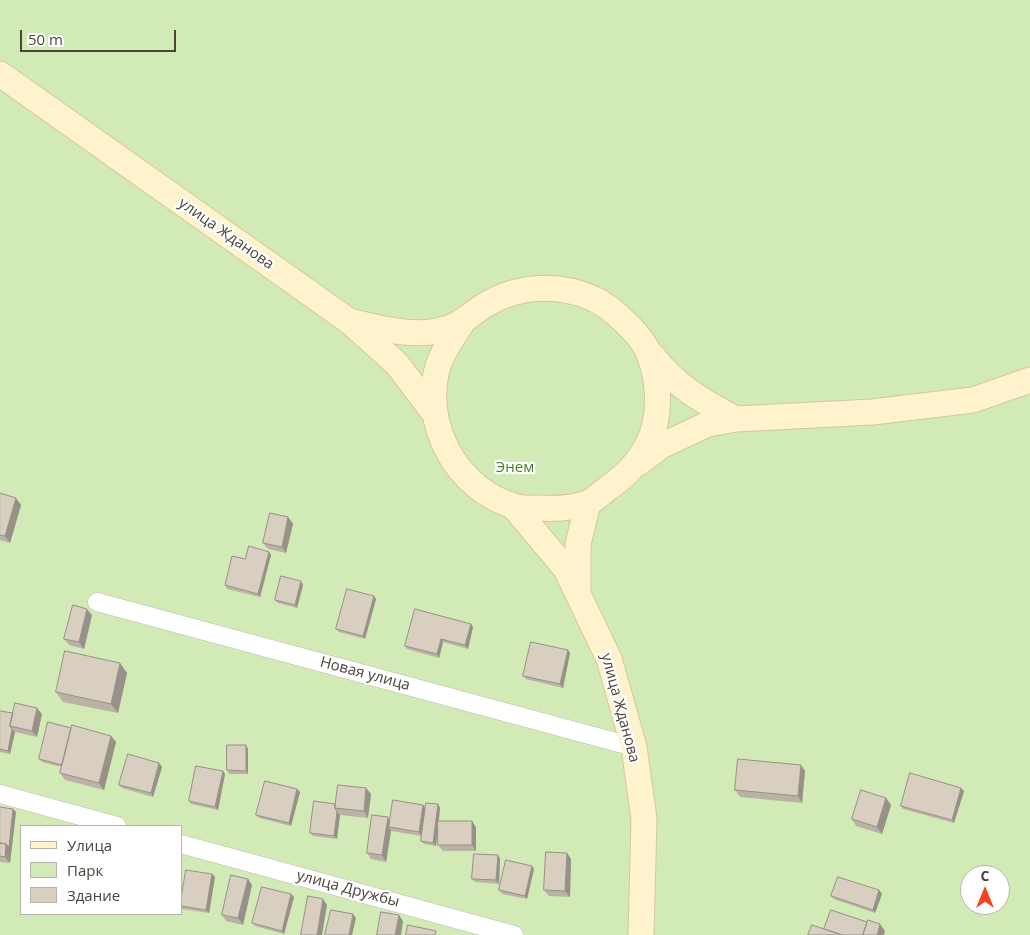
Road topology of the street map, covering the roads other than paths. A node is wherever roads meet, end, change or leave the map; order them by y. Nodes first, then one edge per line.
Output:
1 (0, 74) edge
2 (349, 321) junction
3 (462, 323) junction
4 (646, 347) junction
5 (1030, 380) edge
6 (434, 413) junction
7 (736, 419) junction
8 (638, 464) junction
9 (588, 503) junction
10 (514, 507) junction
11 (578, 591) junction
12 (97, 602) dead end
13 (634, 747) junction
14 (0, 794) edge
15 (113, 825) edge
16 (182, 844) edge
17 (514, 935) edge
18 (641, 935) edge

1 - 2 street, улица Жданова
2 - 3 street
2 - 6 street, улица Жданова
3 - 4 street, улица Жданова
3 - 6 street, улица Жданова
4 - 7 street
4 - 8 street, улица Жданова
5 - 7 street
6 - 10 street, улица Жданова
7 - 8 street
8 - 9 street, улица Жданова
9 - 10 street, улица Жданова
9 - 11 street
10 - 11 street, улица Жданова
11 - 13 street, улица Жданова
12 - 13 street, Новая улица
13 - 18 street, улица Жданова
14 - 15 street
16 - 17 street, улица Дружбы

